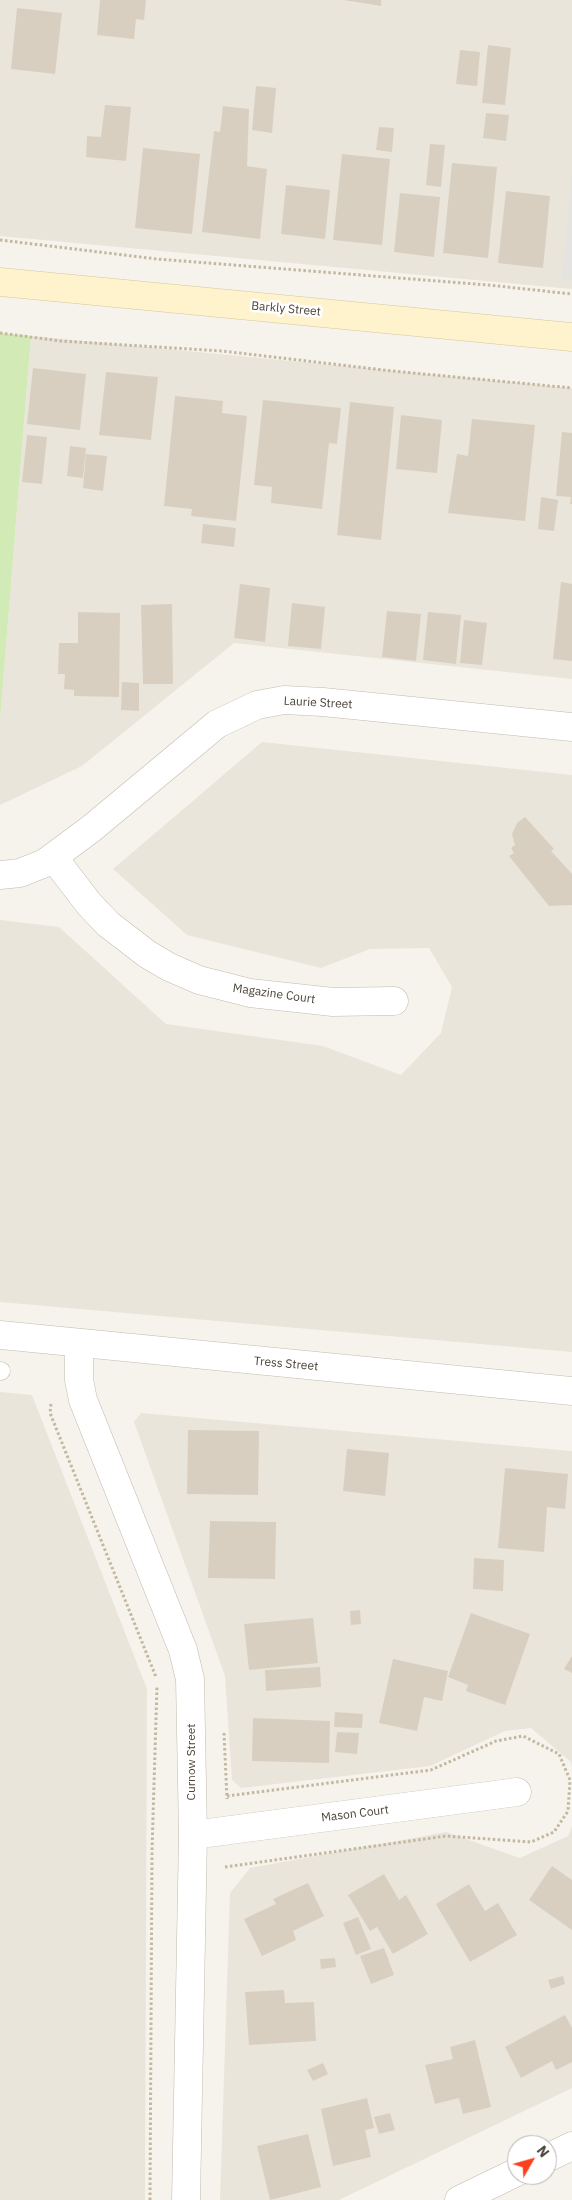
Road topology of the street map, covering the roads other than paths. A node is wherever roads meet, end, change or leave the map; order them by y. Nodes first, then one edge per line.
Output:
1 (0, 282) edge
2 (572, 337) edge
3 (572, 727) edge
4 (53, 857) junction
5 (0, 875) edge
6 (394, 1001) dead end
7 (0, 1335) edge
8 (78, 1344) junction
9 (572, 1391) edge
10 (518, 1792) dead end
11 (193, 1835) junction
12 (572, 2146) edge
13 (557, 2153) edge
14 (507, 2177) edge
15 (186, 2200) edge
16 (459, 2200) edge

1 - 2 main road, Barkly Street
3 - 4 street, Laurie Street
4 - 5 street, Laurie Street
4 - 6 street, Magazine Court
7 - 8 street, Tress Street
8 - 9 street, Tress Street
8 - 11 street, Curnow Street
10 - 11 street, Mason Court
11 - 15 street, Curnow Street
12 - 13 street
14 - 16 street

